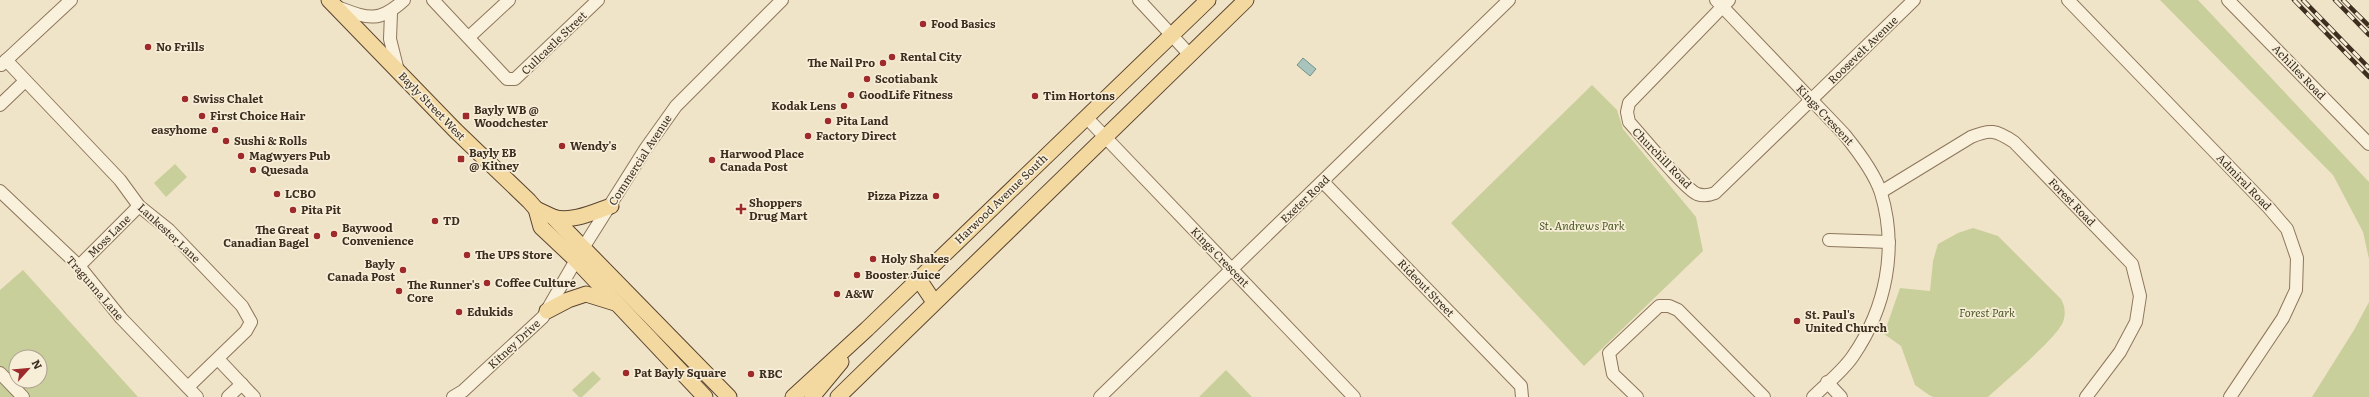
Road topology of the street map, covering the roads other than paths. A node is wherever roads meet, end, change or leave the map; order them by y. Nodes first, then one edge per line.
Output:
1 (70, 0) edge
2 (404, 0) edge
3 (433, 0) edge
4 (509, 0) edge
5 (598, 0) edge
6 (1139, 0) edge
7 (1208, 0) edge
8 (1246, 0) edge
9 (1509, 0) edge
10 (1914, 0) edge
11 (2068, 0) edge
12 (2228, 0) edge
13 (781, 1) edge
14 (1723, 2) edge
15 (332, 4) edge
16 (391, 13) junction
17 (1172, 34) junction
18 (469, 37) junction
19 (1190, 55) junction
20 (3, 63) edge
21 (398, 71) junction
22 (25, 81) junction
23 (1812, 100) junction
24 (0, 105) edge
25 (1086, 117) junction
26 (1105, 137) junction
27 (2369, 144) edge
28 (1323, 182) junction
29 (0, 191) edge
30 (1881, 192) junction
31 (139, 206) junction
32 (610, 206) junction
33 (536, 209) junction
34 (553, 217) junction
35 (1829, 240) dead end
36 (1888, 242) junction
37 (579, 254) junction
38 (79, 266) junction
39 (1232, 268) junction
40 (918, 278) junction
41 (934, 302) junction
42 (616, 304) junction
43 (547, 311) junction
44 (867, 329) junction
45 (218, 359) junction
46 (0, 373) edge
47 (1827, 382) junction
48 (242, 384) junction
49 (188, 387) junction
50 (23, 397) edge
51 (197, 397) edge
52 (228, 397) edge
53 (254, 397) edge
54 (453, 397) edge
55 (705, 397) edge
56 (729, 397) edge
57 (793, 397) edge
58 (812, 397) edge
59 (838, 397) edge
60 (1100, 397) edge
61 (1354, 397) edge
62 (1522, 397) edge
63 (1637, 397) edge
64 (1764, 397) edge
65 (1813, 397) edge
66 (1841, 397) edge
67 (2086, 397) edge
68 (2230, 397) edge

1 - 20 street
2 - 16 street
3 - 18 street
4 - 18 street
5 - 18 street, Cullcastle Street
6 - 17 street
7 - 17 main road, Harwood Avenue South
8 - 19 main road
9 - 28 street, Exeter Road
10 - 23 street, Roosevelt Avenue
11 - 68 street, Admiral Road
12 - 27 street, Achilles Road
13 - 32 street, Commercial Avenue
14 - 23 street, Kings Crescent
14 - 23 street, Churchill Road
15 - 16 street
15 - 21 main road, Bayly Street West
16 - 21 street
17 - 19 street
17 - 25 main road, Harwood Avenue South
19 - 26 main road
20 - 22 street, Lankester Lane
21 - 33 main road, Bayly Street West
22 - 24 street
22 - 31 street, Lankester Lane
23 - 30 street, Kings Crescent
25 - 26 street, Kings Crescent
25 - 40 main road, Harwood Avenue South
26 - 39 street, Kings Crescent
26 - 41 main road
28 - 39 street, Exeter Road
28 - 62 street, Rideout Street
29 - 38 street, Tragunna Lane
30 - 36 street, Kings Crescent
30 - 67 street, Forest Road
31 - 38 street, Moss Lane
31 - 45 street, Lankester Lane
32 - 34 main road
32 - 37 street, Commercial Avenue
33 - 34 main road, Bayly Street West
33 - 37 main road, Bayly Street West
34 - 37 main road, Bayly Street West
35 - 36 street
36 - 47 street, Kings Crescent
37 - 42 main road, Bayly Street West
37 - 43 street, Kitney Drive
37 - 56 main road, Bayly Street West
38 - 49 street, Tragunna Lane
39 - 60 street, Exeter Road
39 - 61 street, Kings Crescent
40 - 41 main road
40 - 44 main road, Harwood Avenue South
41 - 59 main road
42 - 43 main road
42 - 55 main road, Bayly Street West
43 - 54 street, Kitney Drive
44 - 57 main road, Harwood Avenue South
44 - 58 main road
45 - 48 street
45 - 49 street, Lankester Lane
46 - 50 street
47 - 65 street, Kings Crescent
47 - 66 street
48 - 52 street
48 - 53 street
49 - 51 street, Tragunna Lane
63 - 64 street

